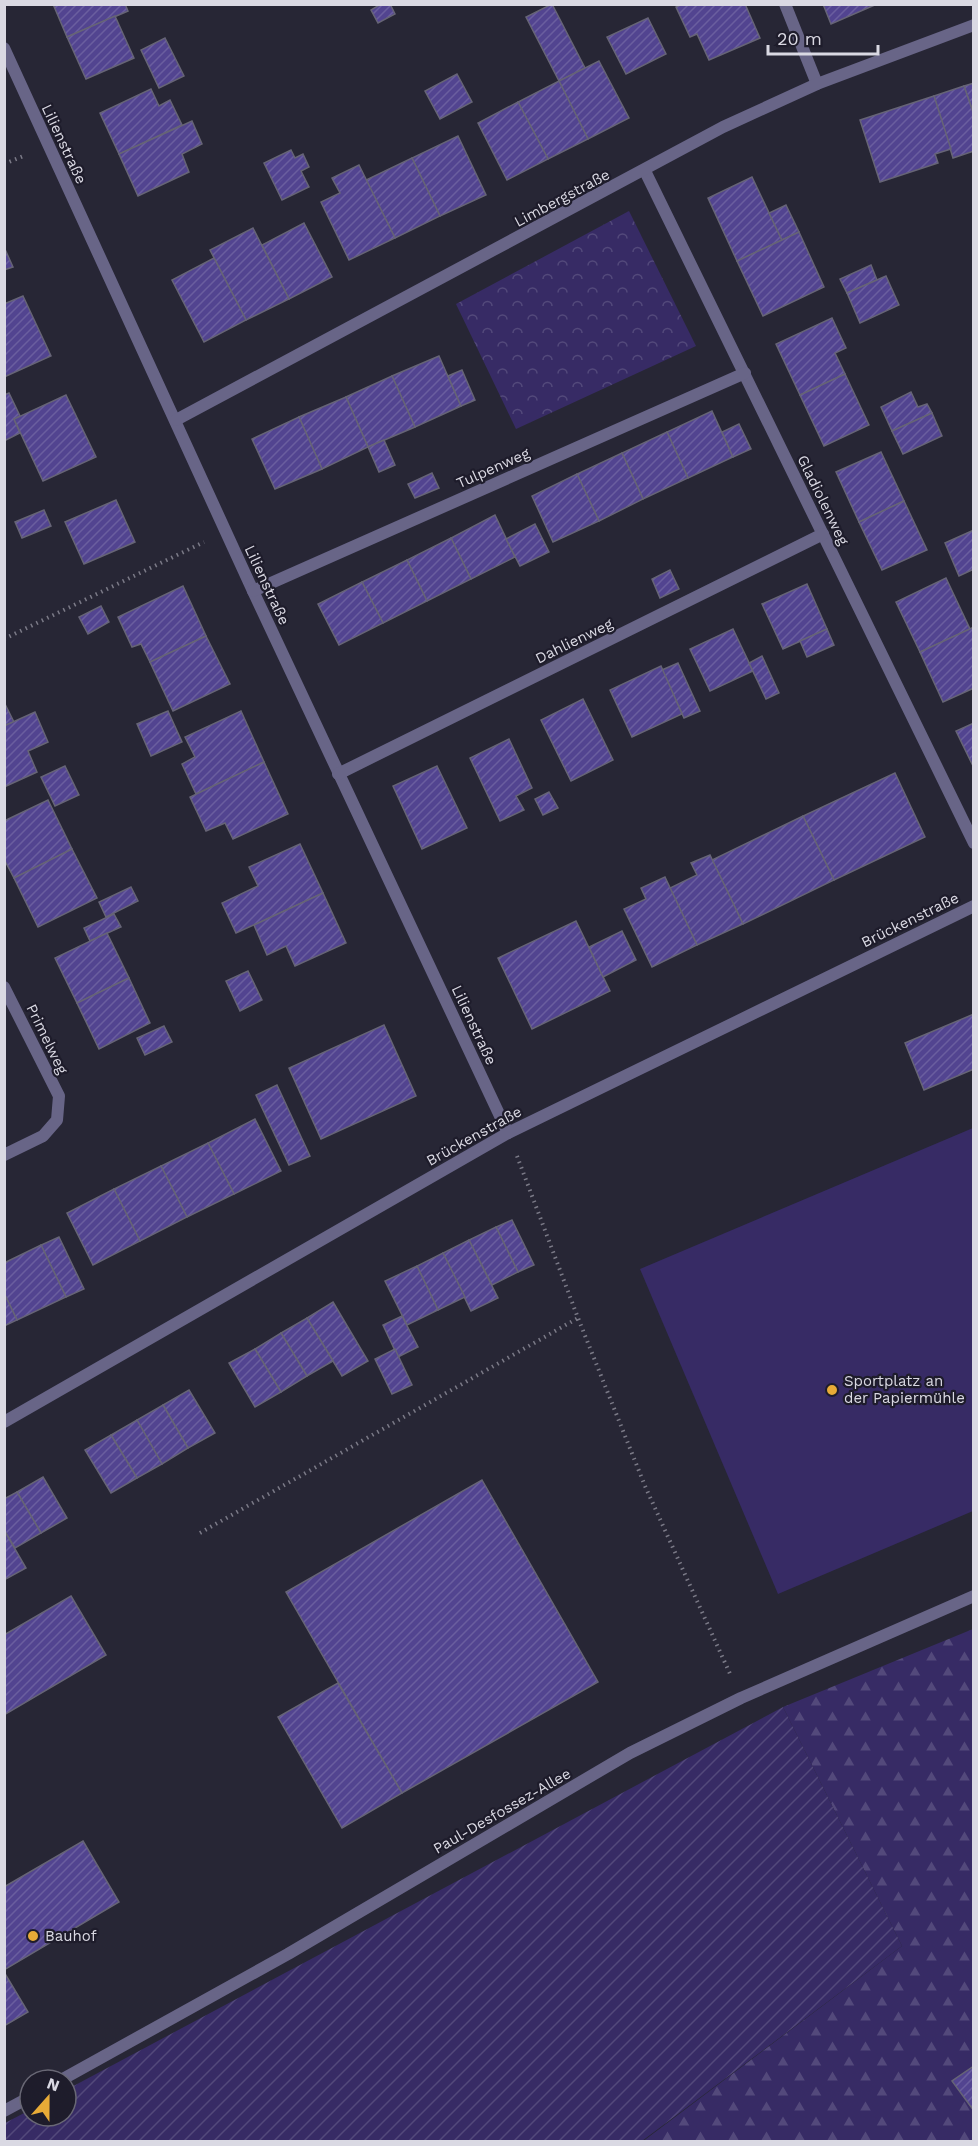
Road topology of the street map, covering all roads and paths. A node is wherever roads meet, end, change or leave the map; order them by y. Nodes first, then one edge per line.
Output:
1 (785, 4) edge
2 (974, 25) edge
3 (4, 48) edge
4 (817, 84) junction
5 (645, 171) junction
6 (745, 373) junction
7 (176, 420) junction
8 (226, 531) junction
9 (823, 534) junction
10 (253, 591) junction
11 (4, 639) edge
12 (339, 774) junction
13 (974, 843) edge
14 (974, 906) edge
15 (4, 987) edge
16 (508, 1133) junction
17 (4, 1155) edge
18 (578, 1318) junction
19 (4, 1422) edge
20 (200, 1533) dead end
21 (974, 1596) edge
22 (741, 1698) junction
23 (78, 2071) edge
24 (18, 2103) edge
25 (4, 2111) edge

1 - 4 street
2 - 4 street, Limbergstraße
3 - 7 street, Lilienstraße
4 - 5 street, Limbergstraße
5 - 6 street, Gladiolenweg
5 - 7 street, Limbergstraße
6 - 9 street, Gladiolenweg
6 - 10 street, Tulpenweg
7 - 8 street, Lilienstraße
8 - 10 street, Lilienstraße
8 - 11 path
9 - 12 street, Dahlienweg
9 - 13 street, Gladiolenweg
10 - 12 street, Lilienstraße
12 - 16 street, Lilienstraße
14 - 16 street, Brückenstraße
15 - 17 street, Primelweg
16 - 18 path
16 - 19 street, Brückenstraße
18 - 20 path
18 - 22 path
21 - 22 street, Paul-Desfossez-Allee
22 - 23 street, Paul-Desfossez-Allee
24 - 25 street

